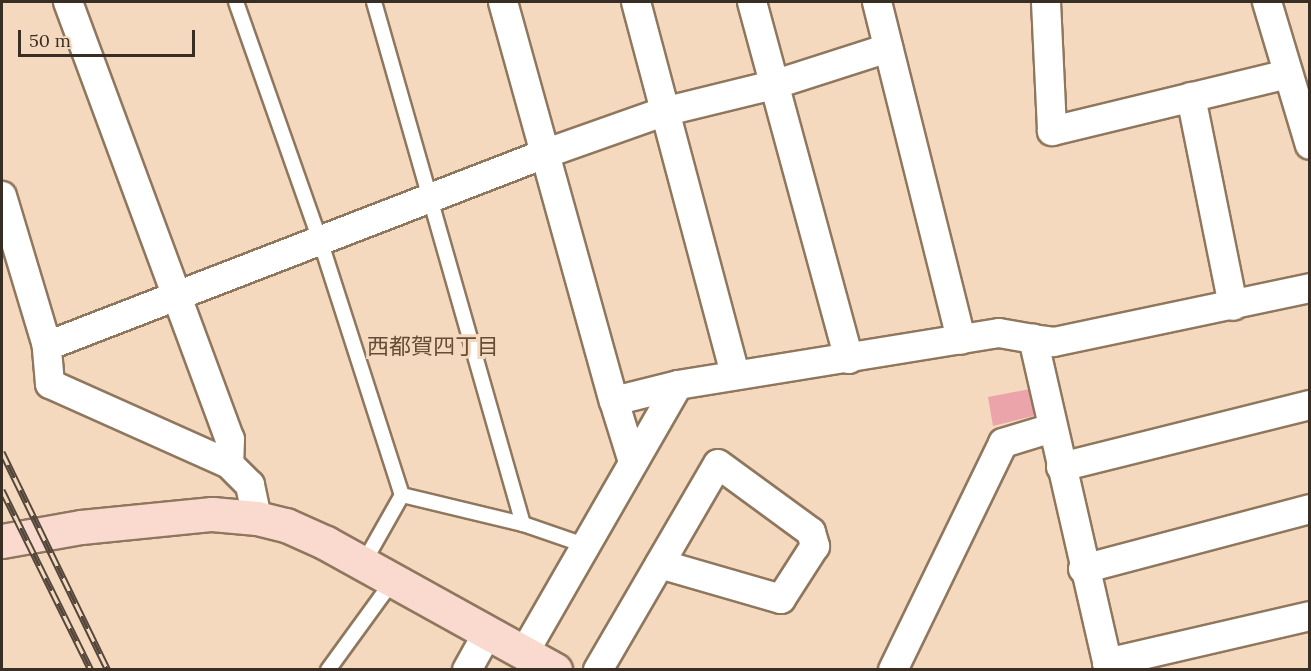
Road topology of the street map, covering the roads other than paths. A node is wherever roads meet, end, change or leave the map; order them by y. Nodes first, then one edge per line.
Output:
1 (68, 2) edge
2 (236, 2) edge
3 (374, 2) edge
4 (503, 2) edge
5 (636, 2) edge
6 (752, 2) edge
7 (877, 2) edge
8 (1046, 2) edge
9 (1267, 2) edge
10 (888, 48) junction
11 (1288, 74) junction
12 (773, 85) junction
13 (1191, 97) junction
14 (663, 112) junction
15 (1310, 145) edge
16 (547, 153) junction
17 (2, 196) edge
18 (429, 198) junction
19 (320, 240) junction
20 (1310, 288) edge
21 (176, 298) junction
22 (1233, 306) junction
23 (1033, 339) junction
24 (961, 340) junction
25 (47, 346) junction
26 (849, 359) junction
27 (735, 375) junction
28 (678, 385) junction
29 (614, 401) junction
30 (1310, 405) edge
31 (1052, 428) junction
32 (633, 462) junction
33 (229, 464) junction
34 (1061, 467) junction
35 (402, 495) junction
36 (1310, 509) edge
37 (258, 518) junction
38 (523, 524) junction
39 (2, 541) edge
40 (584, 545) junction
41 (363, 564) junction
42 (660, 564) junction
43 (1083, 569) junction
44 (392, 582) junction
45 (1310, 616) edge
46 (487, 634) junction
47 (524, 653) junction
48 (1108, 666) edge
49 (328, 669) edge
50 (467, 669) edge
51 (555, 669) edge
52 (598, 669) edge
53 (893, 669) edge

1 - 21 street
2 - 19 lane
3 - 18 lane
4 - 16 street
5 - 14 street
6 - 12 street
7 - 10 street
8 - 13 street
9 - 11 street
10 - 12 street
10 - 24 street
11 - 13 street
11 - 15 street
12 - 14 street
12 - 26 street
13 - 22 street
14 - 16 street
14 - 27 street
16 - 18 street
16 - 29 street
17 - 25 street
18 - 19 street
18 - 38 lane
19 - 21 street
19 - 35 lane
20 - 22 street
21 - 25 street
21 - 33 street
22 - 23 street
23 - 24 street
23 - 31 street
24 - 26 street
25 - 33 street
26 - 27 street
27 - 28 street
28 - 29 street
28 - 32 street
29 - 32 street
30 - 34 street
31 - 34 street
31 - 53 street
32 - 40 street
33 - 37 street
34 - 43 street
35 - 38 lane
35 - 41 lane
36 - 43 street
37 - 39 street
37 - 41 street
38 - 40 lane
40 - 47 street
41 - 44 street
42 - 42 street
42 - 52 street
43 - 48 street
44 - 46 street
44 - 49 lane
45 - 48 street
46 - 47 street
46 - 50 street
47 - 51 street

